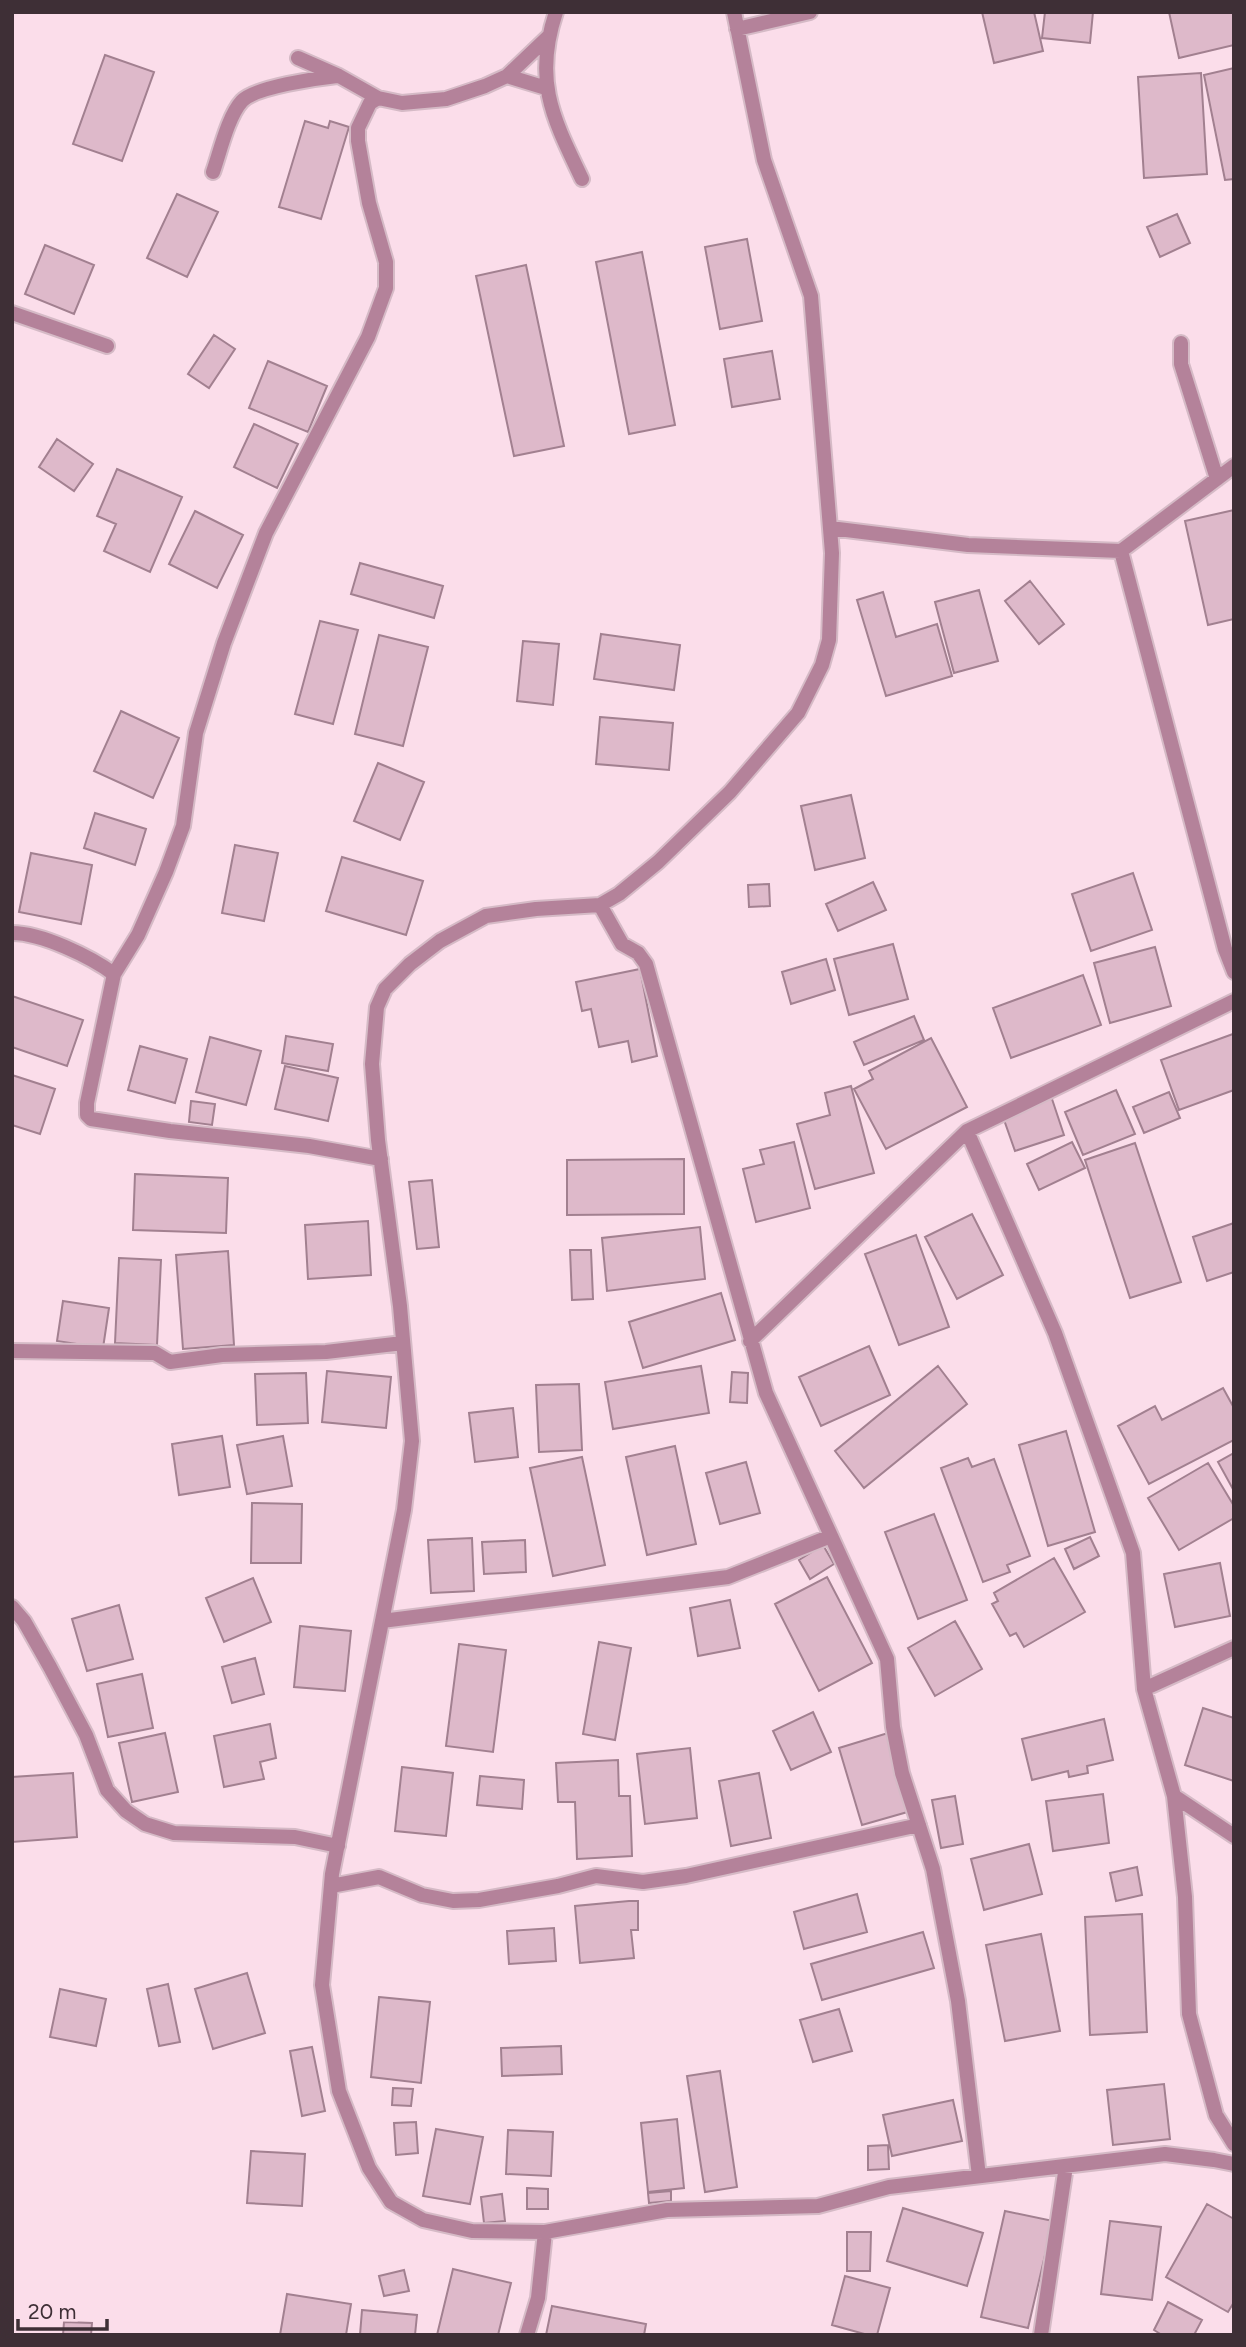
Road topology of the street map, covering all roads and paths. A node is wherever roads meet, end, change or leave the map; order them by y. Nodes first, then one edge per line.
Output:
1 (556, 12) edge
2 (734, 12) edge
3 (810, 12) edge
4 (737, 29) junction
5 (548, 37) junction
6 (298, 58) dead end
7 (339, 76) junction
8 (507, 76) junction
9 (546, 88) junction
10 (378, 98) junction
11 (213, 172) dead end
12 (582, 179) dead end
13 (12, 313) edge
14 (1181, 343) dead end
15 (107, 346) dead end
16 (1234, 466) edge
17 (1217, 479) junction
18 (830, 528) junction
19 (1121, 551) junction
20 (600, 905) junction
21 (12, 933) edge
22 (1234, 972) edge
23 (114, 974) junction
24 (1234, 1001) edge
25 (967, 1131) junction
26 (381, 1159) junction
27 (750, 1341) junction
28 (403, 1343) junction
29 (12, 1351) edge
30 (831, 1536) junction
31 (12, 1607) edge
32 (382, 1621) junction
33 (1234, 1648) edge
34 (1144, 1689) junction
35 (1174, 1796) junction
36 (919, 1825) junction
37 (1234, 1836) edge
38 (338, 1846) junction
39 (331, 1886) junction
40 (1234, 2144) edge
41 (1234, 2164) edge
42 (1066, 2166) junction
43 (979, 2176) junction
44 (545, 2232) junction
45 (527, 2335) edge
46 (1041, 2335) edge

1 - 5 street
2 - 4 street
3 - 4 street
4 - 18 street
5 - 8 street
5 - 9 street
6 - 7 street
7 - 10 street
7 - 11 street
8 - 9 street
8 - 10 street
9 - 12 street
10 - 23 street
13 - 15 street
14 - 17 street
16 - 17 street
17 - 19 street
18 - 19 street
18 - 20 street
19 - 22 street
20 - 26 street
20 - 27 street
21 - 23 street
23 - 26 street
24 - 25 street
25 - 27 street
25 - 34 street
26 - 28 street
27 - 30 street
28 - 29 street
28 - 32 street
30 - 32 street
30 - 36 street
31 - 38 street
32 - 38 street
33 - 34 street
34 - 35 street
35 - 37 street
35 - 40 street
36 - 39 street
36 - 43 street
38 - 39 street
39 - 44 street
41 - 42 street
42 - 43 street
42 - 46 street
43 - 44 street
44 - 45 street

